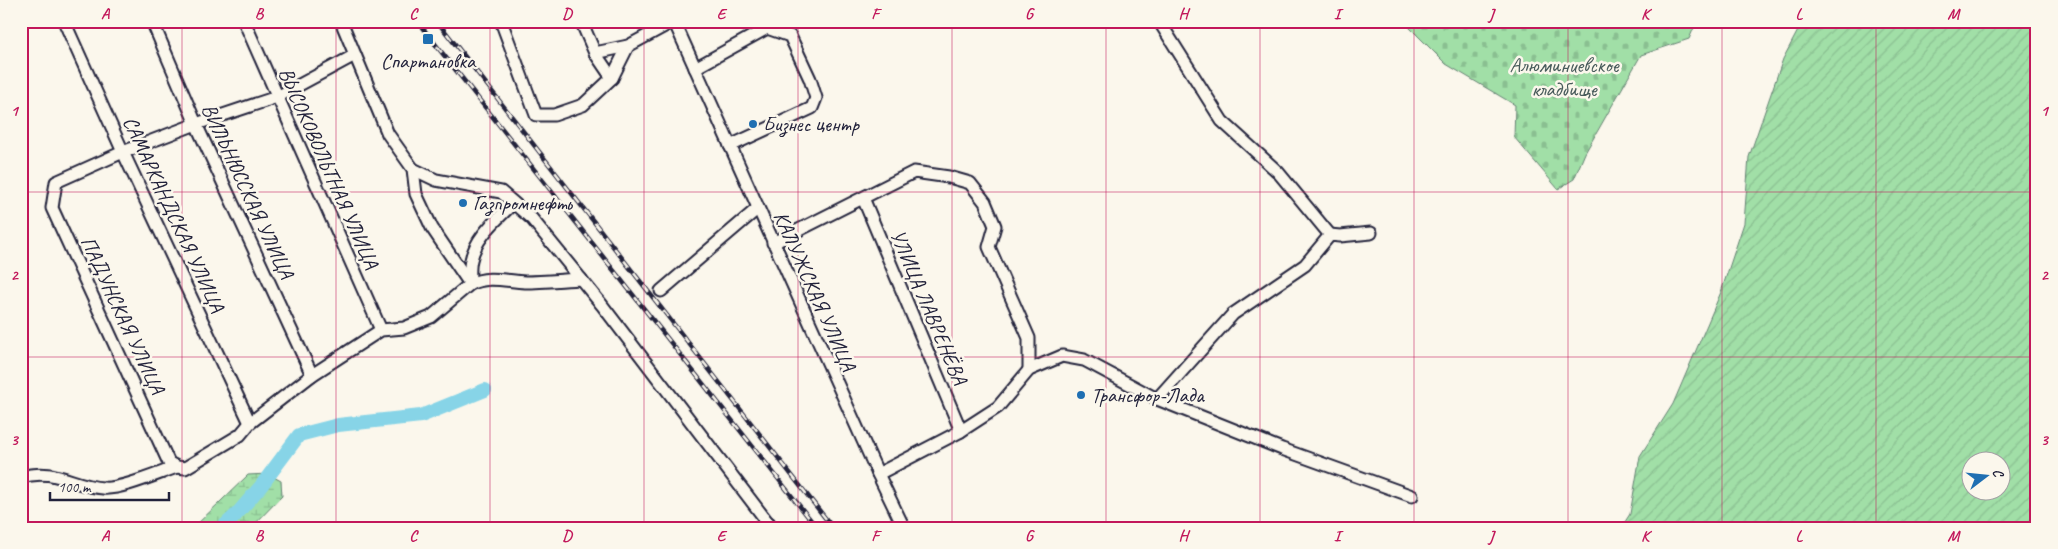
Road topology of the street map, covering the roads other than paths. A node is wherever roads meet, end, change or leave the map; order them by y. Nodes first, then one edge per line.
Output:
1 (64, 21) edge
2 (152, 21) edge
3 (244, 21) edge
4 (341, 21) edge
5 (501, 21) edge
6 (581, 21) edge
7 (674, 21) edge
8 (780, 21) edge
9 (1159, 21) edge
10 (767, 28) junction
11 (628, 46) junction
12 (595, 54) junction
13 (355, 55) junction
14 (695, 68) junction
15 (612, 78) junction
16 (277, 97) junction
17 (196, 124) junction
18 (730, 146) junction
19 (123, 152) junction
20 (412, 169) junction
21 (862, 198) junction
22 (513, 202) junction
23 (757, 209) junction
24 (1371, 233) dead end
25 (1330, 235) junction
26 (773, 243) junction
27 (581, 279) junction
28 (470, 284) junction
29 (661, 291) dead end
30 (381, 330) junction
31 (1029, 370) junction
32 (312, 375) junction
33 (1158, 399) junction
34 (250, 423) junction
35 (962, 431) junction
36 (173, 465) junction
37 (878, 474) junction
38 (21, 477) edge
39 (1412, 496) dead end
40 (770, 525) edge
41 (757, 528) edge
42 (904, 528) edge

1 - 19 street, САМАРКАНДСКАЯ УЛИЦА
2 - 17 street, ВИЛЬНЮССКАЯ УЛИЦА
3 - 16 street, ВЫСОКОВОЛЬТНАЯ УЛИЦА
4 - 13 street
5 - 15 street
6 - 12 street
7 - 11 street
7 - 14 street, КАЛУЖСКАЯ УЛИЦА
8 - 10 street
9 - 25 street
10 - 14 street
10 - 18 street
11 - 12 street
11 - 15 street
12 - 15 street
13 - 16 street
13 - 20 street
14 - 18 street, КАЛУЖСКАЯ УЛИЦА
16 - 17 street
16 - 30 street, ВЫСОКОВОЛЬТНАЯ УЛИЦА
17 - 19 street
17 - 32 street, ВИЛЬНЮССКАЯ УЛИЦА
18 - 23 street, КАЛУЖСКАЯ УЛИЦА
19 - 34 street, САМАРКАНДСКАЯ УЛИЦА
19 - 36 street, ПАДУНСКАЯ УЛИЦА
20 - 22 street
20 - 28 street
21 - 26 street
21 - 31 street
21 - 35 street, УЛИЦА ЛАВРЕНЁВА
22 - 27 street
22 - 28 street
23 - 26 street, КАЛУЖСКАЯ УЛИЦА
23 - 29 street
24 - 25 street
25 - 33 street
26 - 37 street, КАЛУЖСКАЯ УЛИЦА
27 - 28 street
27 - 40 street
28 - 30 street
30 - 32 street
31 - 33 street
31 - 35 street
32 - 34 street
33 - 39 street
34 - 36 street
35 - 37 street
36 - 38 street
37 - 42 street, КАЛУЖСКАЯ УЛИЦА
40 - 41 street

